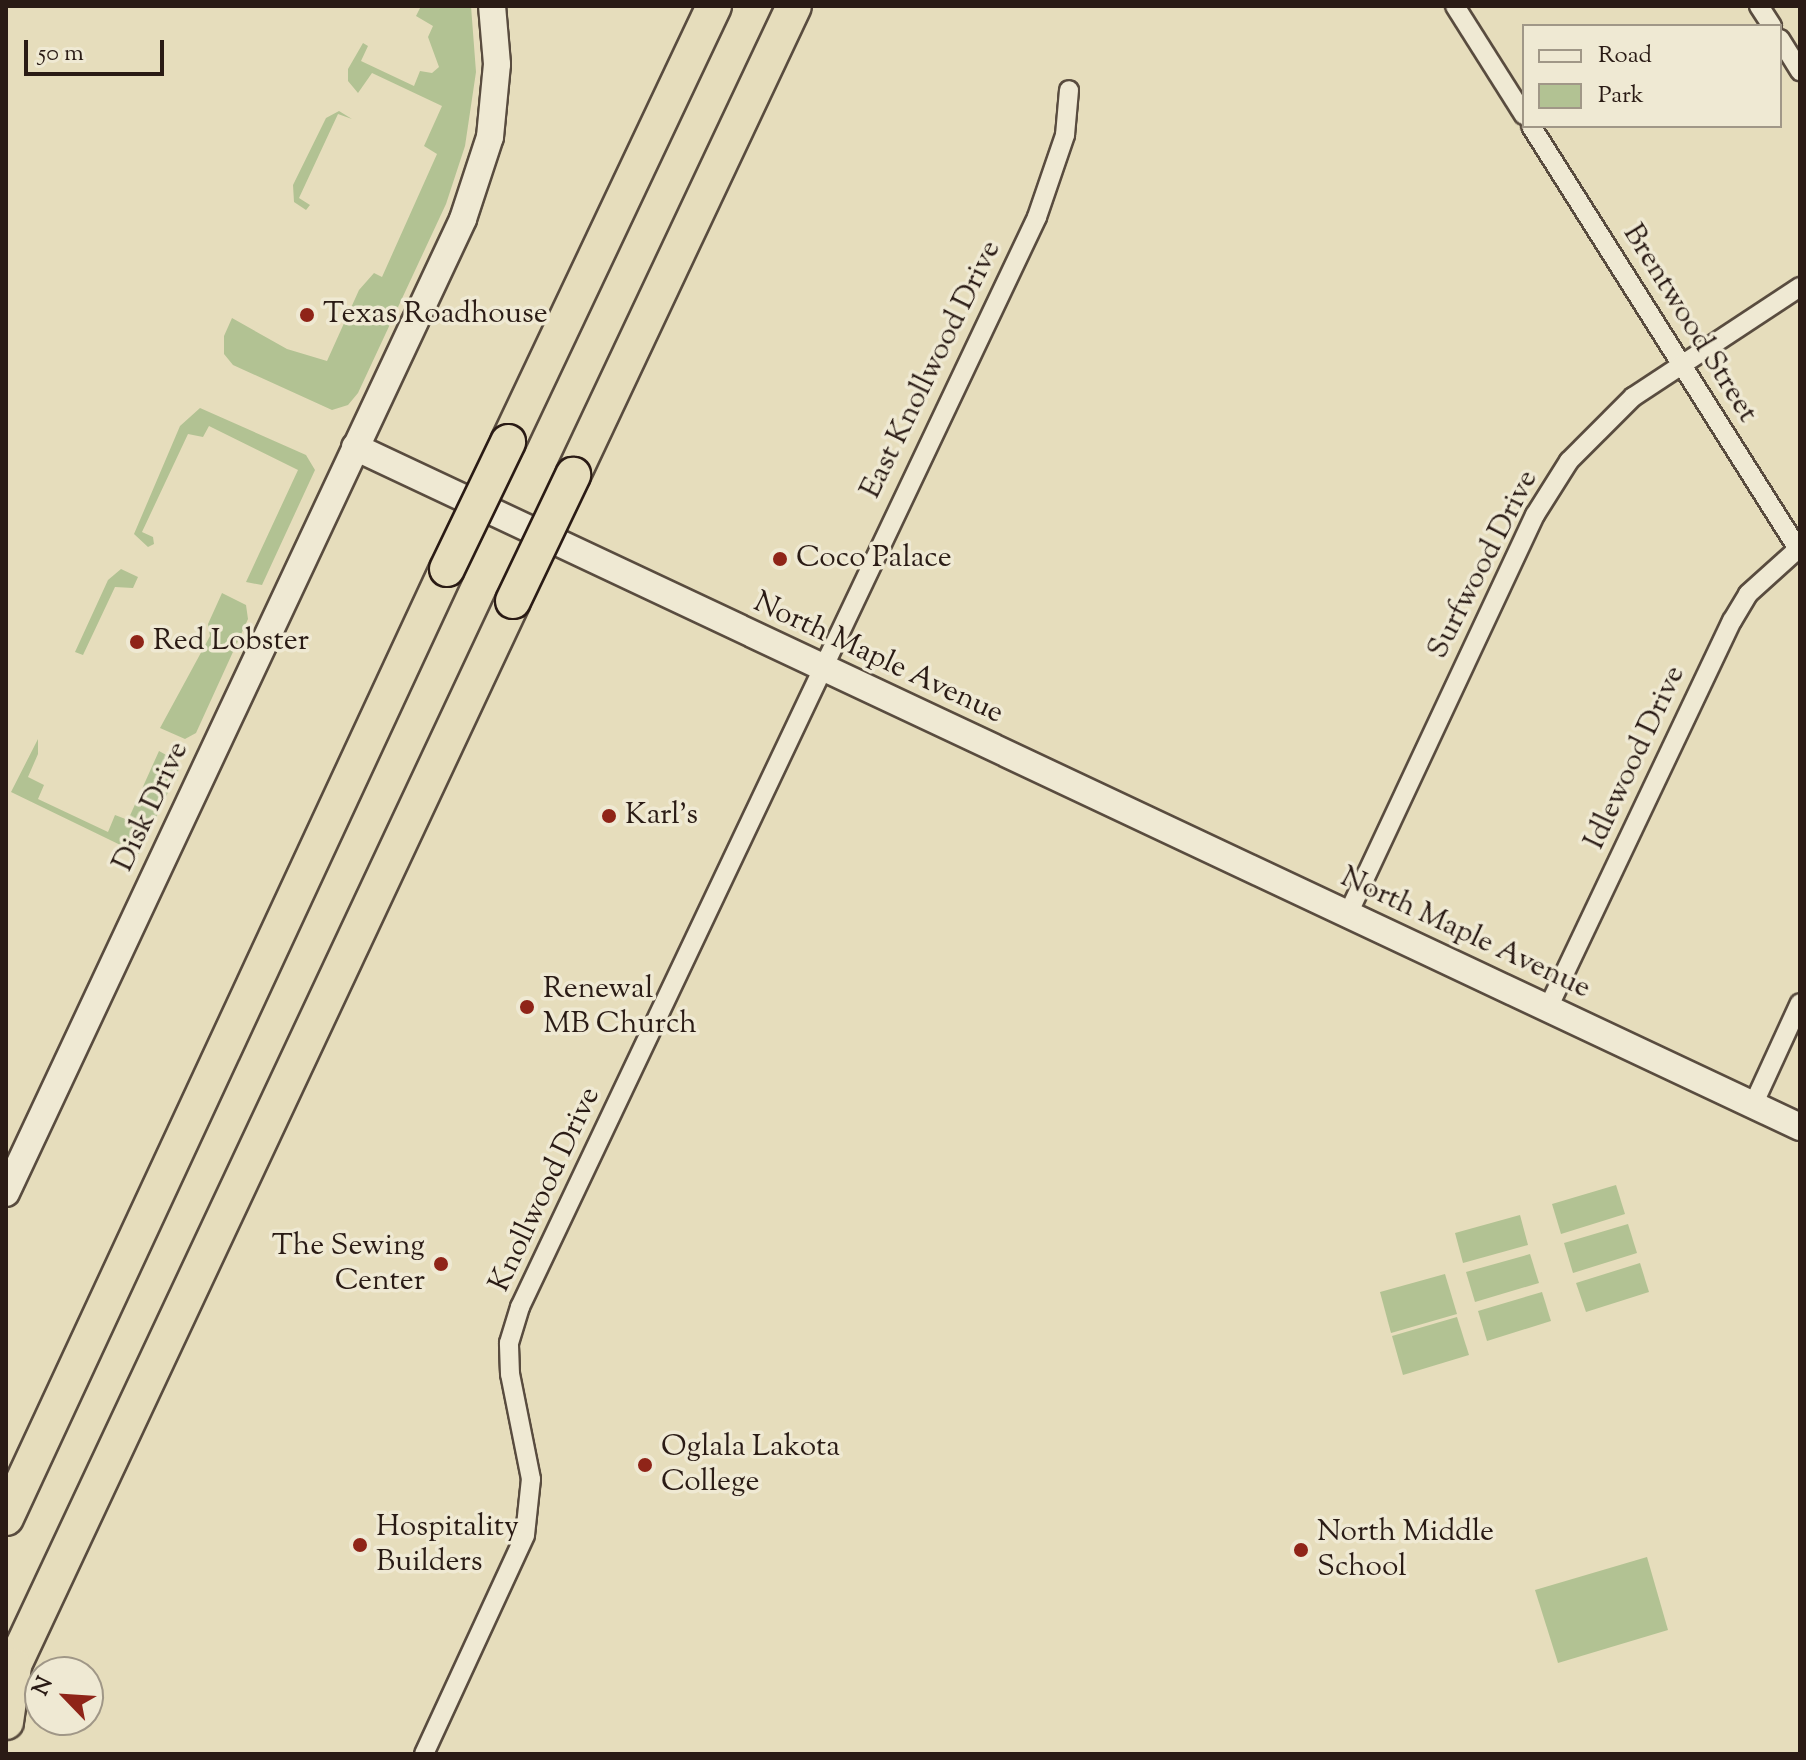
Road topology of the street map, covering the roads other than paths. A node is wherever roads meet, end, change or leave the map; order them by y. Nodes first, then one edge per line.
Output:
1 (492, 6) edge
2 (794, 6) edge
3 (1455, 6) edge
4 (1759, 6) edge
5 (711, 11) edge
6 (1771, 24) edge
7 (1782, 42) edge
8 (1800, 71) edge
9 (1069, 90) dead end
10 (1522, 112) edge
11 (1532, 128) edge
12 (1800, 287) edge
13 (1680, 363) junction
14 (355, 447) junction
15 (1799, 551) edge
16 (823, 668) junction
17 (1348, 914) junction
18 (1800, 1003) edge
19 (1548, 1008) junction
20 (1753, 1105) junction
21 (1800, 1127) edge
22 (6, 1193) edge
23 (79, 1359) junction
24 (6, 1493) edge
25 (6, 1518) edge
26 (10, 1674) edge
27 (6, 1722) edge
28 (424, 1754) edge

1 - 14 street
2 - 26 highway, bridge
3 - 10 street
4 - 6 street
5 - 23 highway, bridge
7 - 8 street
9 - 16 street, East Knollwood Drive
11 - 13 street, Brentwood Street
12 - 13 street, Surfwood Drive
13 - 15 street, Brentwood Street
13 - 17 street, Surfwood Drive
14 - 16 street, North Maple Avenue
14 - 22 street, Disk Drive
15 - 19 street, Idlewood Drive
16 - 17 street, North Maple Avenue
16 - 28 street, Knollwood Drive
17 - 19 street, North Maple Avenue
18 - 20 street
19 - 20 street, North Maple Avenue
20 - 21 street, North Maple Avenue
23 - 24 highway
23 - 25 highway
26 - 27 highway

